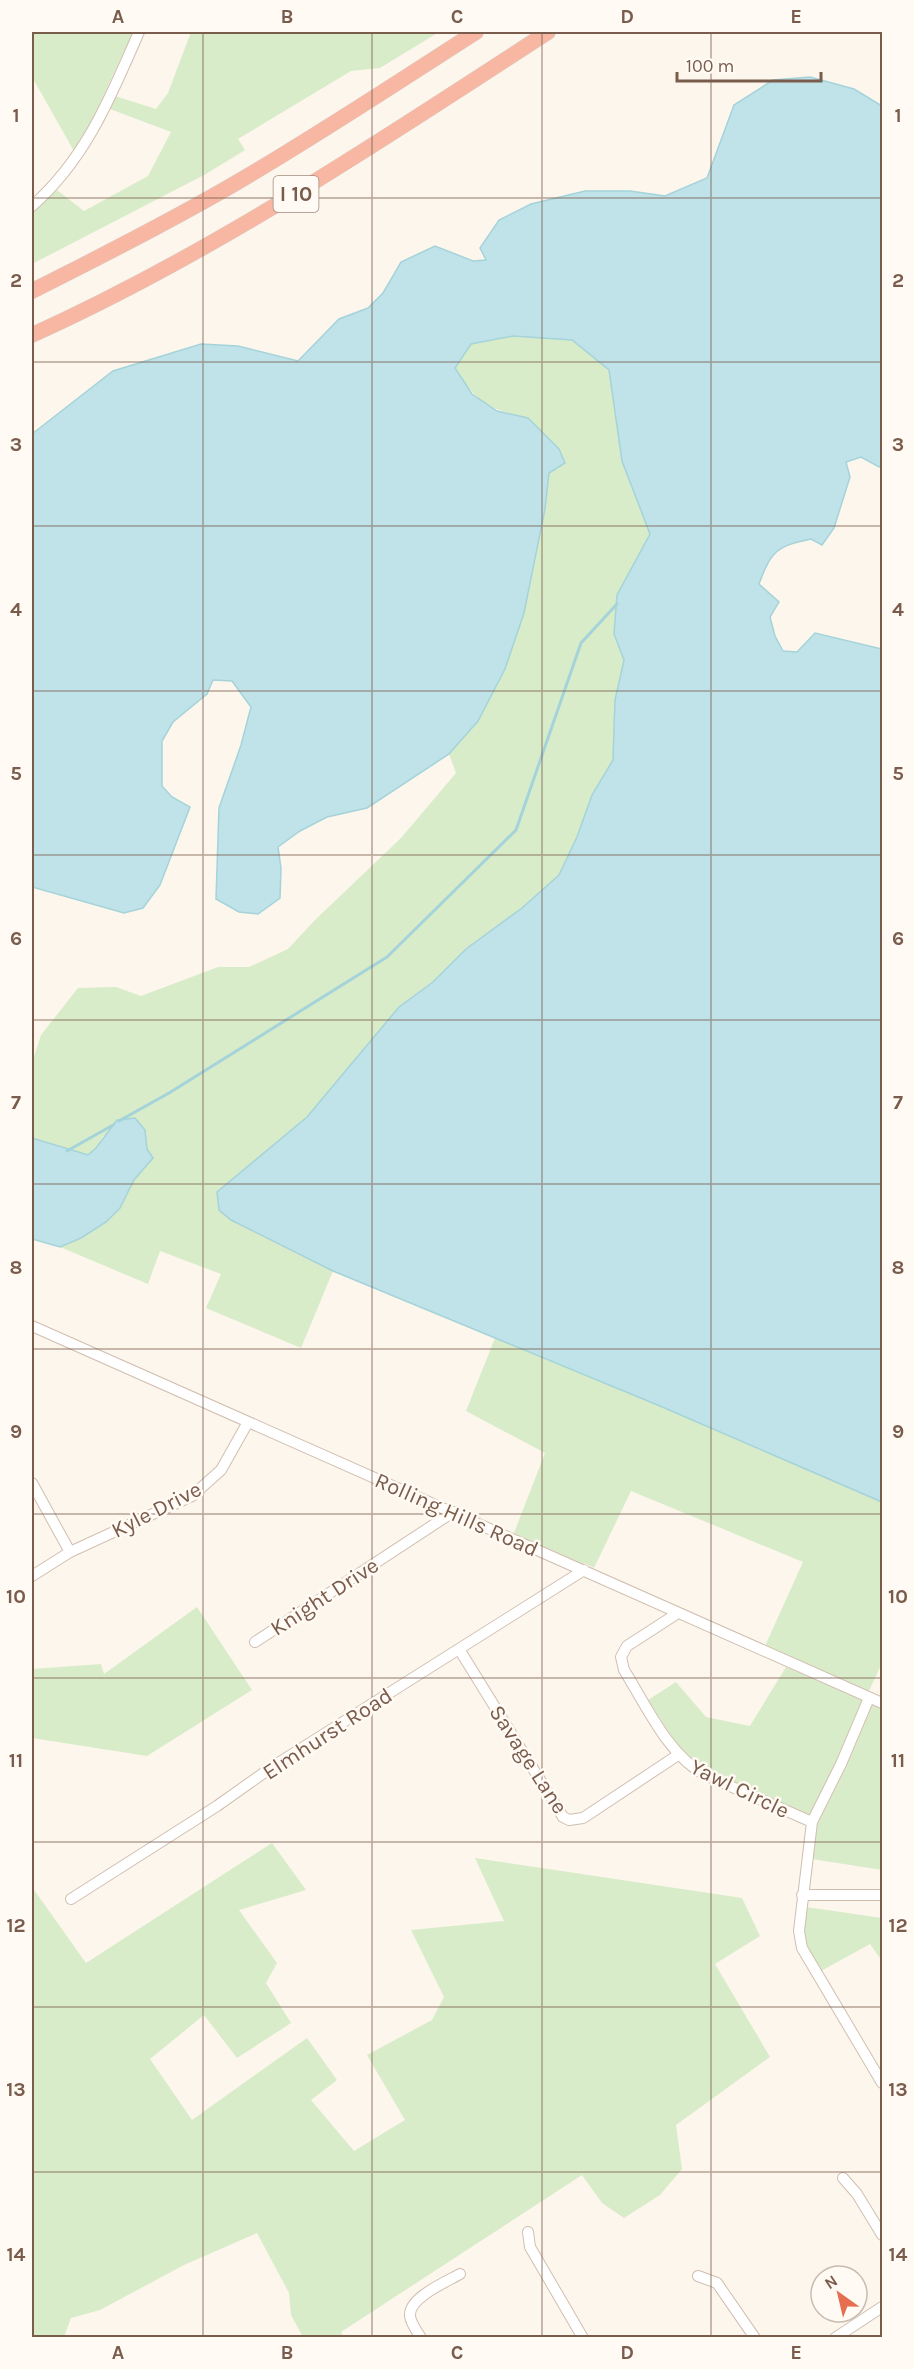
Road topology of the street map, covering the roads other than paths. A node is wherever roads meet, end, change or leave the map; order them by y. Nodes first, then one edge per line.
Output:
1 (139, 32) edge
2 (476, 32) edge
3 (548, 32) edge
4 (32, 205) edge
5 (32, 291) edge
6 (32, 334) edge
7 (32, 1326) edge
8 (248, 1422) junction
9 (32, 1483) edge
10 (453, 1512) junction
11 (70, 1552) junction
12 (584, 1570) junction
13 (32, 1576) edge
14 (678, 1613) junction
15 (255, 1642) dead end
16 (459, 1649) junction
17 (869, 1698) junction
18 (882, 1703) edge
19 (678, 1755) junction
20 (812, 1822) junction
21 (802, 1895) junction
22 (882, 1895) edge
23 (71, 1899) dead end
24 (882, 2083) edge
25 (843, 2178) dead end
26 (528, 2232) dead end
27 (882, 2235) edge
28 (460, 2274) dead end
29 (698, 2276) dead end
30 (882, 2307) edge
31 (421, 2337) edge
32 (583, 2337) edge
33 (755, 2337) edge
34 (835, 2337) edge

1 - 4 street
2 - 5 highway, I 10
3 - 6 highway, I 10
7 - 8 street, Rolling Hills Road
8 - 10 street, Rolling Hills Road
8 - 11 street, Kyle Drive
9 - 11 street
10 - 12 street, Rolling Hills Road
10 - 15 street, Knight Drive
11 - 13 street, Kyle Drive
12 - 14 street, Rolling Hills Road
12 - 16 street, Elmhurst Road
14 - 17 street, Rolling Hills Road
14 - 19 street, Yawl Circle
16 - 19 street, Savage Lane
16 - 23 street, Elmhurst Road
17 - 18 street, Rolling Hills Road
17 - 20 street, Yawl Circle
19 - 20 street, Yawl Circle
20 - 21 street, Yawl Circle
21 - 22 street
21 - 24 street, Yawl Circle
25 - 27 street
26 - 32 street
28 - 31 street
29 - 33 street
30 - 34 street

